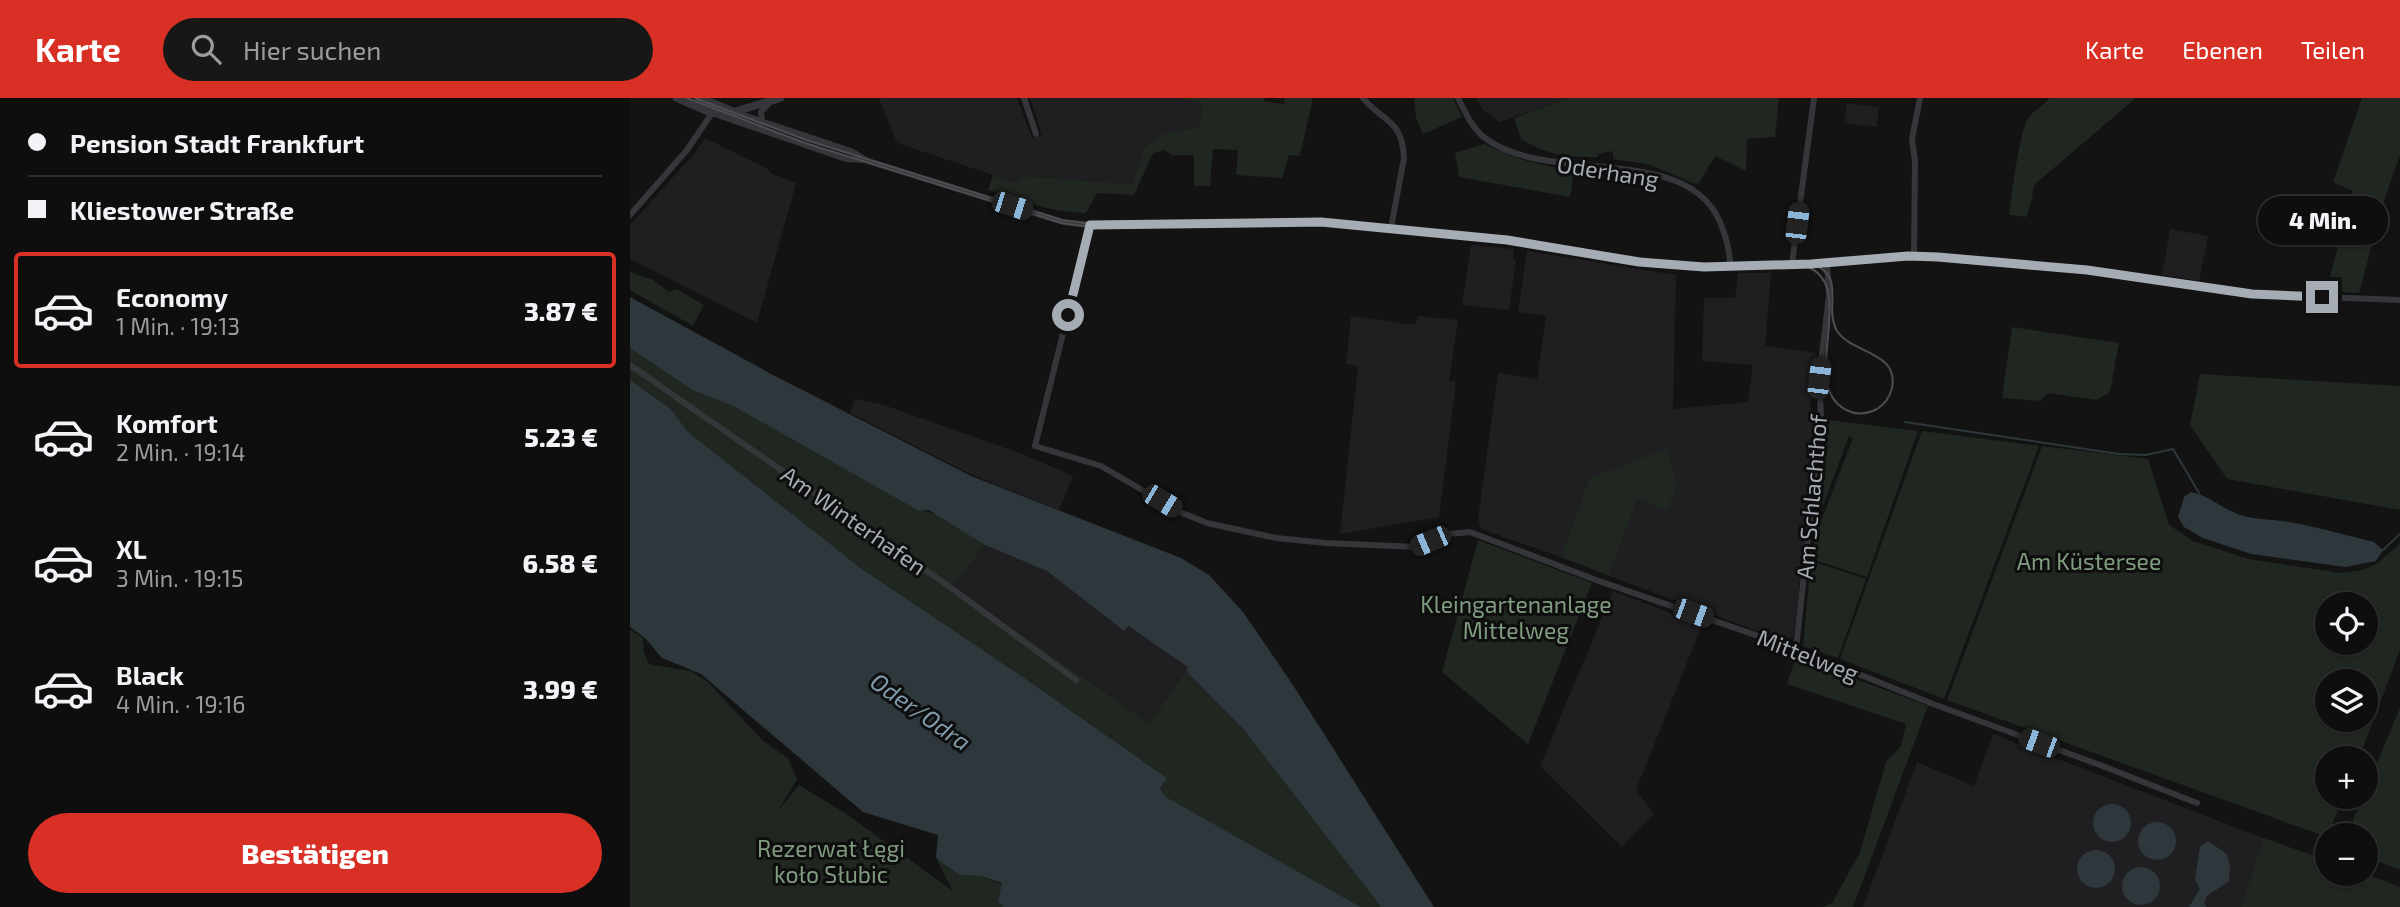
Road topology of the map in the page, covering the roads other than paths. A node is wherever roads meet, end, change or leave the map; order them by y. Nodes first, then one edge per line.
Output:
1 (677, 98) edge
2 (700, 98) edge
3 (1024, 98) edge
4 (1363, 98) edge
5 (1458, 98) edge
6 (1814, 98) edge
7 (1920, 98) edge
8 (776, 99) edge
9 (712, 113) junction
10 (734, 117) junction
11 (762, 122) junction
12 (1036, 134) dead end
13 (867, 161) junction
14 (630, 215) edge
15 (1090, 225) junction
16 (1391, 228) junction
17 (1914, 256) junction
18 (1827, 262) junction
19 (1792, 264) junction
20 (1730, 267) junction
21 (2400, 300) edge
22 (630, 365) edge
23 (1796, 649) junction
24 (1076, 680) dead end
25 (2197, 803) dead end

1 - 9 street
2 - 10 street
3 - 12 street
4 - 16 street
5 - 20 street, Oderhang
6 - 19 street
7 - 17 street
8 - 10 street
8 - 11 street
9 - 10 street
9 - 14 street
10 - 11 street
10 - 13 street
11 - 13 street
13 - 15 street
15 - 16 street
15 - 23 street, Mittelweg
16 - 20 street
17 - 18 street
17 - 21 street
18 - 19 street
18 - 23 street, Am Schlachthof
19 - 20 street
22 - 24 street, Am Winterhafen
23 - 25 street, Mittelweg

